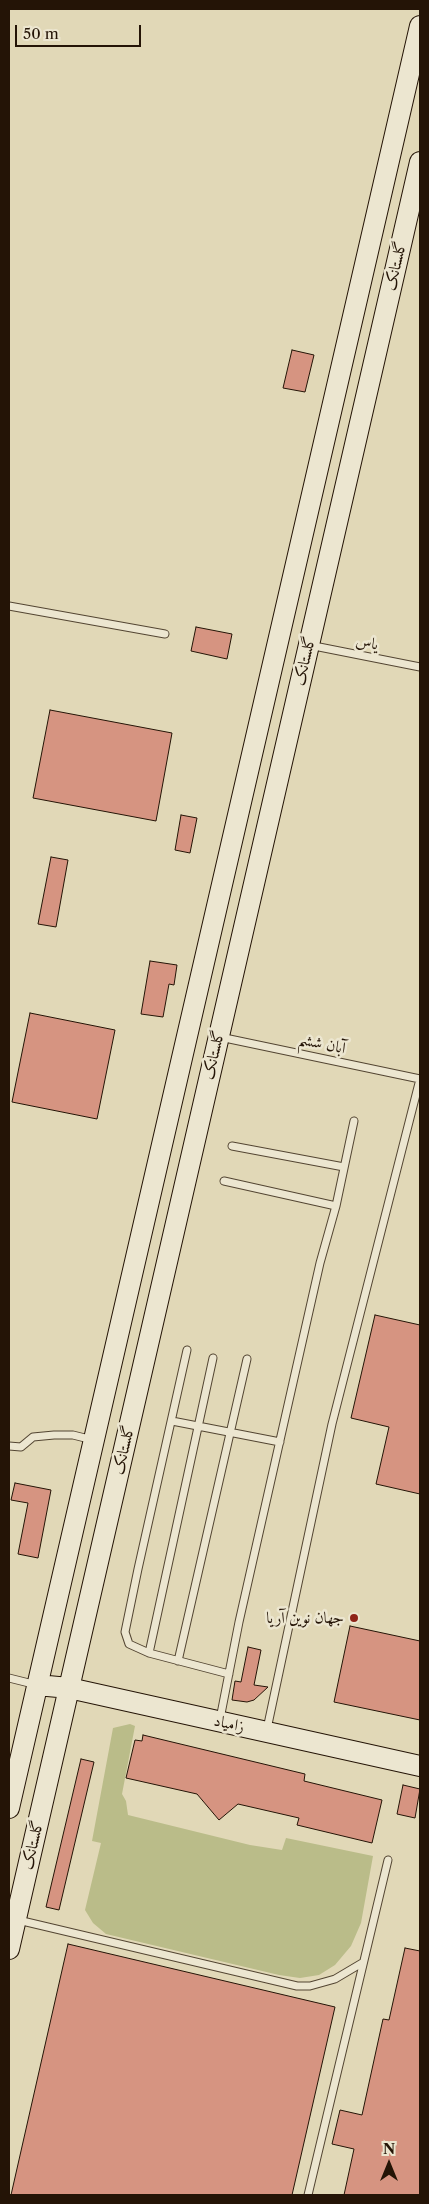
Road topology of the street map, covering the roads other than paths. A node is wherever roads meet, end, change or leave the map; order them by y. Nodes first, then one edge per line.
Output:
1 (420, 26) edge
2 (420, 162) edge
3 (9, 606) edge
4 (165, 634) dead end
5 (309, 645) junction
6 (420, 667) edge
7 (219, 1037) junction
8 (420, 1079) edge
9 (354, 1121) dead end
10 (232, 1146) dead end
11 (344, 1167) junction
12 (224, 1181) dead end
13 (336, 1206) junction
14 (187, 1350) dead end
15 (213, 1358) dead end
16 (247, 1359) dead end
17 (172, 1421) junction
18 (197, 1426) junction
19 (231, 1433) junction
20 (94, 1440) junction
21 (280, 1442) junction
22 (9, 1446) edge
23 (149, 1653) junction
24 (178, 1661) junction
25 (229, 1674) junction
26 (9, 1678) edge
27 (37, 1685) junction
28 (69, 1688) junction
29 (219, 1722) junction
30 (266, 1732) junction
31 (420, 1766) edge
32 (9, 1808) edge
33 (388, 1860) dead end
34 (16, 1920) junction
35 (9, 1949) edge
36 (362, 1963) junction
37 (308, 2195) edge

1 - 20 street, گلستانک
2 - 5 street, گلستانک
3 - 4 lane
5 - 6 lane, یاس
5 - 7 street, گلستانک
7 - 8 lane, آبان ششم
7 - 28 street, گلستانک
8 - 30 lane
9 - 11 lane
10 - 11 lane
11 - 13 lane
12 - 13 lane
13 - 21 lane
14 - 17 lane
15 - 18 lane
16 - 19 lane
17 - 18 lane
17 - 23 lane
18 - 19 lane
18 - 23 lane
19 - 21 lane
19 - 24 lane
20 - 22 lane
20 - 27 street, گلستانک
21 - 25 lane
23 - 24 lane
24 - 25 lane
25 - 29 lane
26 - 27 lane
27 - 28 street, زامیاد
27 - 32 street, گلستانک
28 - 29 street, زامیاد
28 - 34 street, گلستانک
29 - 30 street, زامیاد
30 - 31 street, زامیاد
33 - 36 lane
34 - 35 street, گلستانک
34 - 36 lane
36 - 37 lane

